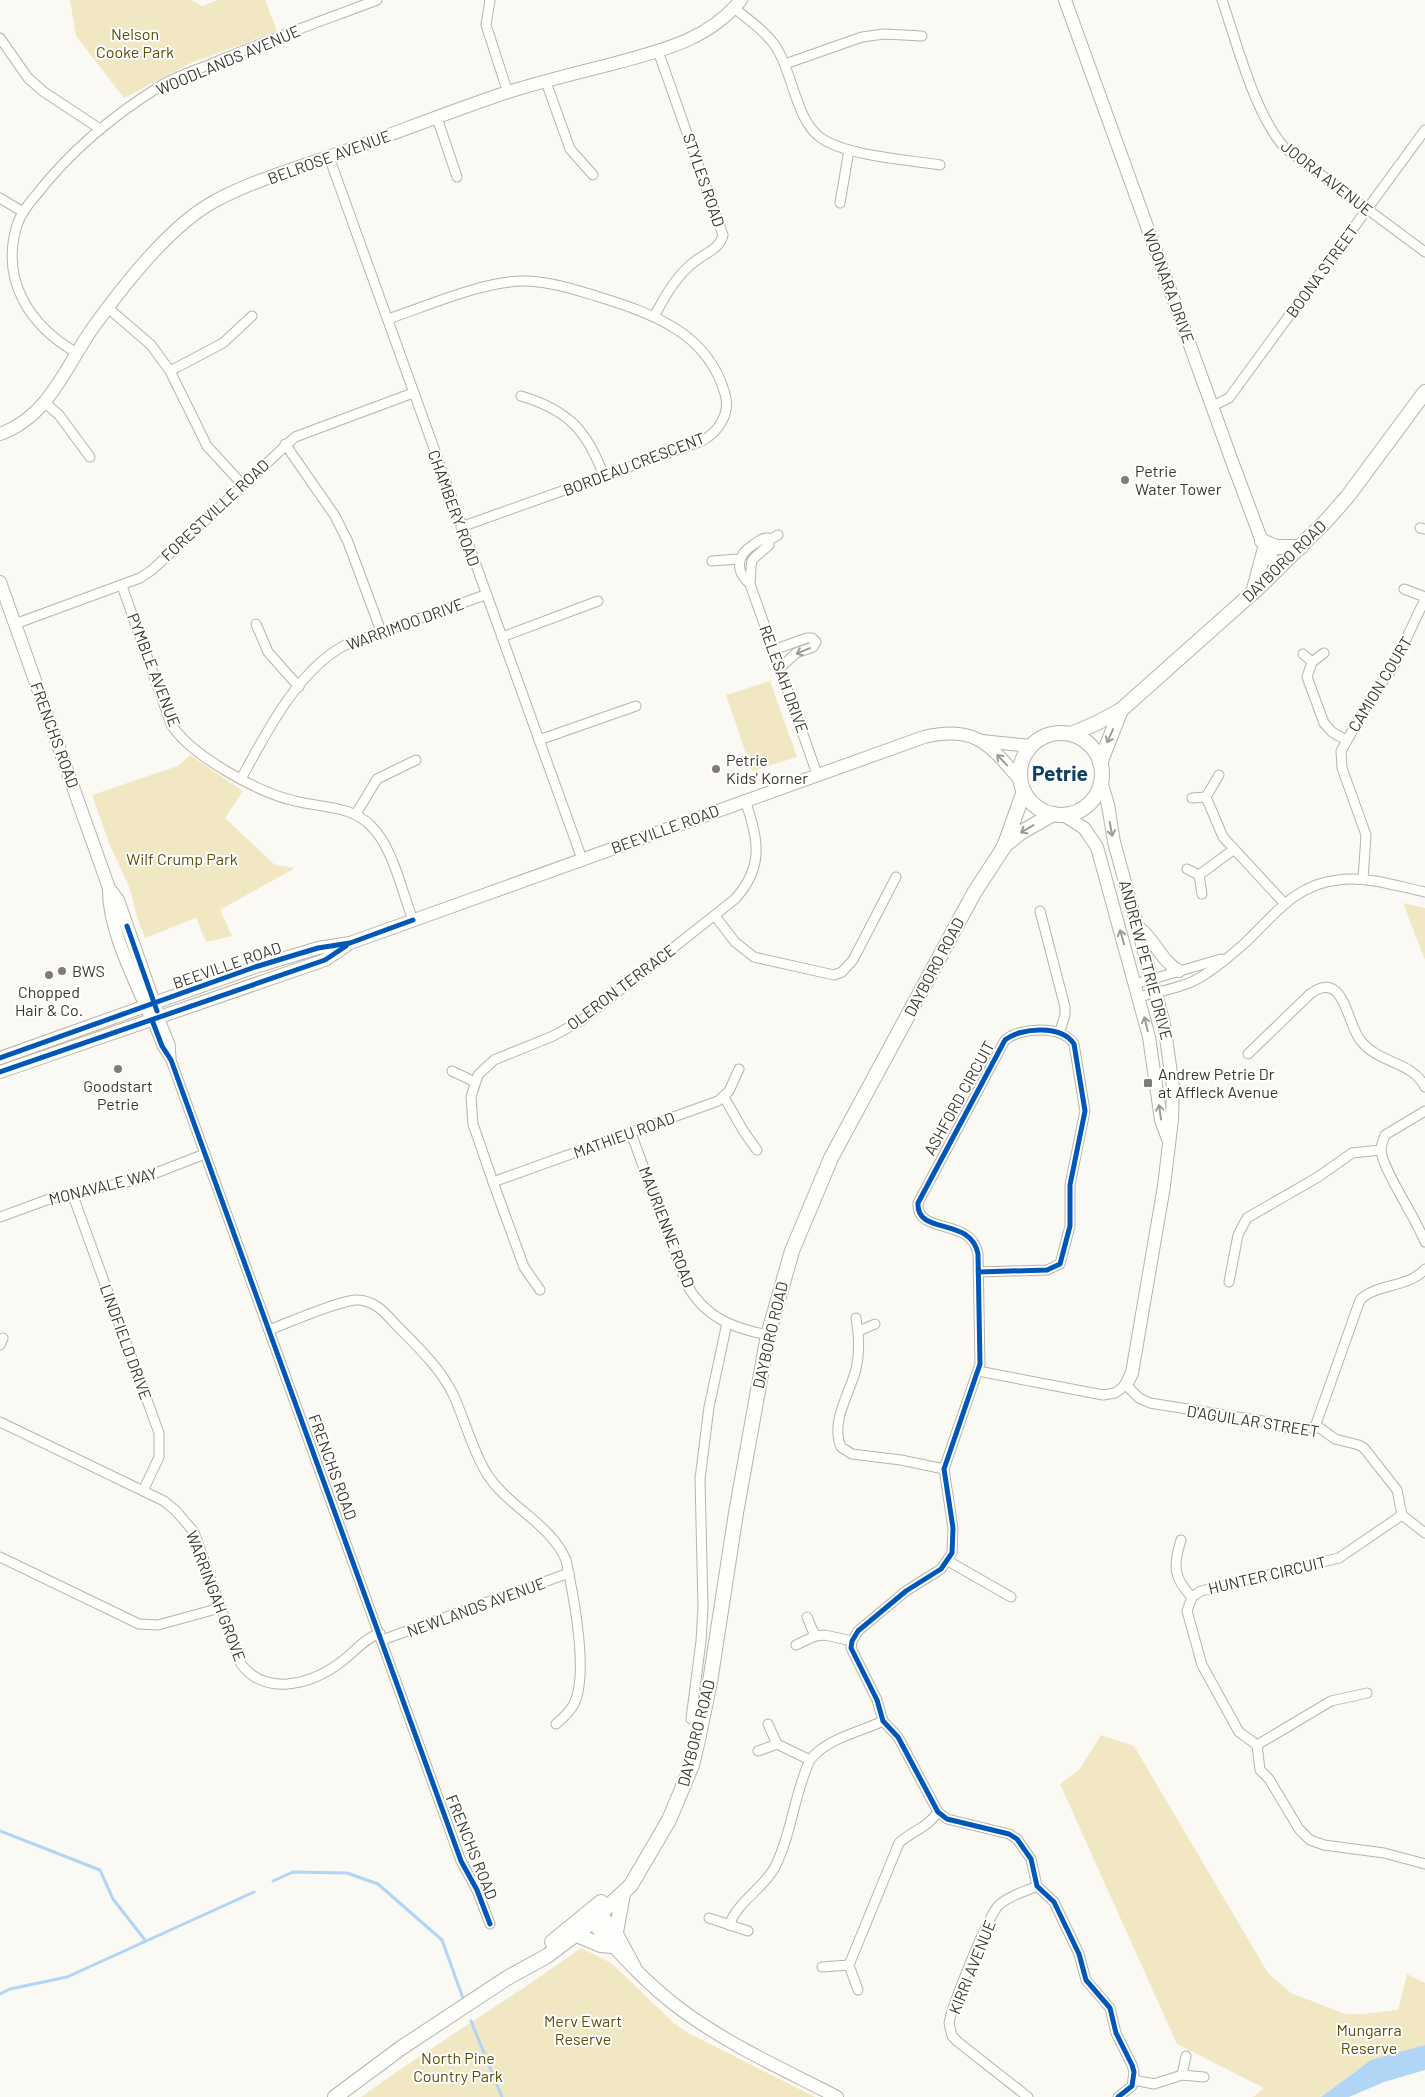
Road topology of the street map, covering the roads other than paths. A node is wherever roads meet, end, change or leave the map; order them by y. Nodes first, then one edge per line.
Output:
1 (377, 0) edge
2 (490, 0) edge
3 (1065, 0) edge
4 (1222, 0) edge
5 (737, 4) edge
6 (922, 36) dead end
7 (0, 38) edge
8 (658, 51) junction
9 (785, 64) junction
10 (546, 82) junction
11 (508, 92) junction
12 (437, 118) junction
13 (100, 129) junction
14 (1425, 130) edge
15 (849, 150) junction
16 (329, 157) junction
17 (940, 165) dead end
18 (593, 175) dead end
19 (457, 177) dead end
20 (0, 198) edge
21 (840, 203) dead end
22 (1367, 209) junction
23 (23, 212) junction
24 (1425, 252) edge
25 (108, 308) junction
26 (655, 315) junction
27 (252, 316) dead end
28 (388, 319) junction
29 (77, 353) junction
30 (170, 372) junction
31 (413, 392) junction
32 (1425, 392) edge
33 (521, 396) dead end
34 (45, 403) junction
35 (1213, 406) junction
36 (0, 434) edge
37 (286, 444) junction
38 (90, 457) dead end
39 (604, 477) junction
40 (242, 484) junction
41 (462, 528) junction
42 (778, 535) dead end
43 (769, 540) junction
44 (1264, 544) junction
45 (1301, 546) junction
46 (739, 559) junction
47 (712, 561) dead end
48 (1278, 570) junction
49 (0, 582) edge
50 (750, 584) junction
51 (122, 586) junction
52 (1404, 588) dead end
53 (1253, 593) junction
54 (485, 595) junction
55 (1425, 598) edge
56 (598, 601) dead end
57 (15, 624) junction
58 (256, 624) dead end
59 (381, 632) junction
60 (502, 637) junction
61 (773, 650) junction
62 (1324, 653) dead end
63 (1303, 654) dead end
64 (1312, 662) junction
65 (780, 668) junction
66 (298, 687) junction
67 (636, 706) dead end
68 (1121, 710) junction
69 (1071, 734) junction
70 (539, 740) junction
71 (1346, 740) junction
72 (982, 741) junction
73 (1031, 746) junction
74 (416, 760) dead end
75 (1100, 763) junction
76 (818, 774) junction
77 (1219, 775) dead end
78 (241, 779) junction
79 (1101, 782) junction
80 (1022, 786) junction
81 (1206, 797) junction
82 (1192, 798) dead end
83 (745, 800) junction
84 (356, 814) junction
85 (1058, 814) junction
86 (1004, 847) junction
87 (1233, 850) junction
88 (582, 859) junction
89 (1187, 869) dead end
90 (1199, 875) junction
91 (896, 876) dead end
92 (1363, 879) junction
93 (1425, 892) edge
94 (1202, 894) dead end
95 (1284, 903) junction
96 (1040, 911) dead end
97 (715, 916) junction
98 (413, 920) junction
99 (1138, 927) junction
100 (350, 943) junction
101 (1224, 958) junction
102 (1179, 971) junction
103 (1154, 986) junction
104 (1137, 990) junction
105 (150, 1004) junction
106 (156, 1018) junction
107 (1060, 1031) junction
108 (1248, 1054) dead end
109 (0, 1058) edge
110 (739, 1069) dead end
111 (452, 1071) dead end
112 (0, 1072) edge
113 (475, 1082) junction
114 (1425, 1087) edge
115 (724, 1097) junction
116 (1425, 1110) edge
117 (631, 1133) junction
118 (1168, 1142) junction
119 (757, 1150) dead end
120 (1381, 1150) junction
121 (205, 1154) junction
122 (493, 1182) junction
123 (72, 1193) junction
124 (0, 1217) edge
125 (1425, 1242) edge
126 (1425, 1271) edge
127 (978, 1272) junction
128 (1229, 1282) dead end
129 (540, 1290) dead end
130 (856, 1318) dead end
131 (726, 1323) junction
132 (875, 1324) dead end
133 (269, 1330) junction
134 (859, 1331) junction
135 (768, 1335) junction
136 (978, 1372) junction
137 (1126, 1385) junction
138 (0, 1422) edge
139 (1315, 1427) junction
140 (944, 1469) junction
141 (144, 1491) junction
142 (1402, 1515) junction
143 (1425, 1533) edge
144 (1181, 1540) dead end
145 (0, 1557) edge
146 (948, 1561) junction
147 (569, 1573) junction
148 (1011, 1597) dead end
149 (1192, 1597) junction
150 (220, 1608) junction
151 (807, 1617) dead end
152 (815, 1636) junction
153 (381, 1637) junction
154 (852, 1641) junction
155 (796, 1645) dead end
156 (1367, 1693) dead end
157 (691, 1719) dead end
158 (883, 1721) junction
159 (556, 1724) dead end
160 (768, 1724) dead end
161 (777, 1744) junction
162 (1257, 1745) junction
163 (758, 1751) dead end
164 (810, 1760) junction
165 (938, 1812) junction
166 (644, 1861) junction
167 (1425, 1864) edge
168 (1037, 1886) junction
169 (623, 1894) junction
170 (594, 1915) junction
171 (709, 1918) dead end
172 (490, 1924) dead end
173 (729, 1924) junction
174 (748, 1931) dead end
175 (616, 1932) junction
176 (577, 1935) junction
177 (612, 1946) junction
178 (849, 1965) junction
179 (635, 1967) junction
180 (822, 1967) dead end
181 (507, 1978) junction
182 (858, 1990) dead end
183 (1186, 2056) dead end
184 (1182, 2075) junction
185 (1204, 2077) dead end
186 (1134, 2080) junction
187 (335, 2097) edge
188 (837, 2097) edge
189 (1028, 2097) edge
190 (1118, 2097) edge

1 - 13 street, WOODLANDS AVENUE
2 - 11 street
3 - 35 street, WOONARA DRIVE
4 - 22 street, JOORA AVENUE
5 - 8 street, BELROSE AVENUE
5 - 9 street
6 - 9 street
7 - 13 street
8 - 10 street, BELROSE AVENUE
8 - 26 street, STYLES ROAD
9 - 15 street
10 - 11 street, BELROSE AVENUE
10 - 18 street
11 - 12 street, BELROSE AVENUE
12 - 16 street, BELROSE AVENUE
12 - 19 street
13 - 23 street, WOODLANDS AVENUE
14 - 22 street, BOONA STREET
15 - 17 street
15 - 21 street
16 - 25 street, BELROSE AVENUE
16 - 28 street, CHAMBERY ROAD
20 - 23 street
22 - 24 street, JOORA AVENUE
22 - 35 street, BOONA STREET
23 - 29 street, WOODLANDS AVENUE
25 - 29 street, BELROSE AVENUE
25 - 30 street
26 - 28 street, BORDEAU CRESCENT
26 - 39 street, BORDEAU CRESCENT
27 - 30 street
28 - 31 street, CHAMBERY ROAD
29 - 34 street, BELROSE AVENUE
30 - 40 street
31 - 37 street, FORESTVILLE ROAD
31 - 41 street, CHAMBERY ROAD
32 - 45 main road, DAYBORO ROAD
33 - 39 street
34 - 36 street, BELROSE AVENUE
34 - 38 street
35 - 44 street, WOONARA DRIVE
37 - 40 street, FORESTVILLE ROAD
37 - 59 street
39 - 41 street, BORDEAU CRESCENT
40 - 51 street, FORESTVILLE ROAD
41 - 54 street, CHAMBERY ROAD
42 - 43 street
43 - 46 street
43 - 50 street, RELESAH DRIVE
44 - 45 main road
44 - 48 street, WOONARA DRIVE
44 - 53 main road
45 - 48 main road, DAYBORO ROAD
46 - 47 street
46 - 50 street, RELESAH DRIVE
48 - 53 main road, DAYBORO ROAD
49 - 57 street, FRENCHS ROAD
50 - 61 street, RELESAH DRIVE
51 - 57 street, FORESTVILLE ROAD
51 - 78 street, PYMBLE AVENUE
52 - 55 street, CAMION COURT
53 - 68 main road, DAYBORO ROAD
54 - 59 street, WARRIMOO DRIVE
54 - 60 street, CHAMBERY ROAD
55 - 71 street, CAMION COURT
56 - 60 street
57 - 105 street, FRENCHS ROAD
58 - 66 street
59 - 66 street, WARRIMOO DRIVE
60 - 70 street, CHAMBERY ROAD
61 - 65 street, RELESAH DRIVE
61 -> 65 street
62 - 64 street
63 - 64 street
64 - 71 street, CAMION COURT
65 - 76 street, RELESAH DRIVE
66 - 78 street, WARRIMOO DRIVE
67 - 70 street
68 - 69 main road, DAYBORO ROAD
68 -> 75 main road, DAYBORO ROAD
69 - 73 main road
69 - 75 main road
70 - 88 street, CHAMBERY ROAD
71 - 92 street, CAMION COURT
72 - 73 street, BEEVILLE ROAD
72 - 76 street, BEEVILLE ROAD
80 -> 72 street, BEEVILLE ROAD
73 - 80 main road
74 - 84 street
75 - 79 main road
76 - 83 street, BEEVILLE ROAD
77 - 81 street
78 - 84 street, PYMBLE AVENUE
79 - 85 main road
79 -> 99 street, ANDREW PETRIE DRIVE
80 - 85 main road
80 - 86 main road, DAYBORO ROAD
81 - 82 street
81 - 87 street
83 - 88 street, BEEVILLE ROAD
83 - 97 street, OLERON TERRACE
84 - 98 street, PYMBLE AVENUE
85 -> 86 main road, DAYBORO ROAD
104 -> 85 street, ANDREW PETRIE DRIVE
86 - 135 main road, DAYBORO ROAD
87 - 90 street
87 - 95 street
88 - 98 street, BEEVILLE ROAD
89 - 90 street
90 - 94 street
91 - 97 street
92 - 93 street
92 - 95 street
95 - 101 street
96 - 107 street
97 - 113 street, OLERON TERRACE
98 - 100 street, BEEVILLE ROAD
99 - 102 street
99 - 103 street, ANDREW PETRIE DRIVE
100 - 105 street, BEEVILLE ROAD
100 - 106 street, BEEVILLE ROAD
101 - 102 street
101 - 103 street
102 - 103 street
103 - 104 street
103 - 118 street, ANDREW PETRIE DRIVE
118 -> 104 street, ANDREW PETRIE DRIVE
105 - 106 street, FRENCHS ROAD
105 - 109 street, BEEVILLE ROAD
106 - 112 street, BEEVILLE ROAD
106 - 121 street, FRENCHS ROAD
107 - 127 street
107 - 127 street, ASHFORD CIRCUIT
108 - 114 street
110 - 115 street
111 - 113 street
113 - 122 street, OLERON TERRACE
115 - 117 street, MATHIEU ROAD
115 - 119 street
116 - 120 street
117 - 122 street, MATHIEU ROAD
117 - 131 street, MAURIENNE ROAD
118 - 137 street, ANDREW PETRIE DRIVE
120 - 125 street
120 - 128 street
121 - 123 street, MONAVALE WAY
121 - 133 street, FRENCHS ROAD
122 - 129 street, OLERON TERRACE
123 - 124 street, MONAVALE WAY
123 - 141 street, LINDFIELD DRIVE
126 - 139 street
127 - 136 street, ASHFORD CIRCUIT
130 - 134 street
131 - 135 street, MAURIENNE ROAD
131 - 157 street, DAYBORO ROAD
132 - 134 street
133 - 147 street
133 - 153 street, FRENCHS ROAD
134 - 140 street
135 - 166 main road, DAYBORO ROAD
136 - 137 street
136 - 140 street
137 - 139 street, D'AGUILAR STREET
138 - 141 street, WARRINGAH GROVE
139 - 142 street, D'AGUILAR STREET
140 - 146 street
141 - 150 street, WARRINGAH GROVE
142 - 143 street
142 - 149 street, HUNTER CIRCUIT
144 - 149 street
145 - 150 street
146 - 148 street
146 - 154 street
147 - 153 street, NEWLANDS AVENUE
147 - 159 street
149 - 162 street, HUNTER CIRCUIT
150 - 153 street, WARRINGAH GROVE
151 - 152 street
152 - 154 street
152 - 155 street
153 - 172 street, FRENCHS ROAD
154 - 158 street
156 - 162 street
158 - 164 street
158 - 165 street
160 - 161 street
161 - 163 street
161 - 164 street
162 - 167 street
164 - 173 street
165 - 168 street
165 - 178 street
166 - 169 main road, DAYBORO ROAD
166 - 170 main road, DAYBORO ROAD
168 - 186 street
168 - 189 street, KIRRI AVENUE
169 - 170 main road, DAYBORO ROAD
169 - 175 main road
170 - 175 street
170 - 176 main road, DAYBORO ROAD
170 - 177 street
170 - 181 main road, DAYBORO ROAD
171 - 173 street
173 - 174 street
175 - 179 street
176 - 177 main road
176 - 181 main road, DAYBORO ROAD
177 - 179 street
178 - 180 street
178 - 182 street
179 - 188 street
181 - 187 main road, DAYBORO ROAD
183 - 184 street
184 - 185 street
184 - 186 street
186 - 190 street

